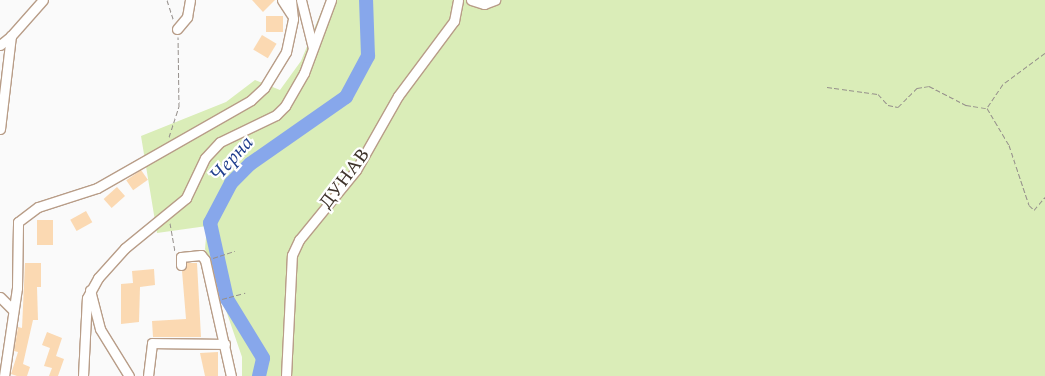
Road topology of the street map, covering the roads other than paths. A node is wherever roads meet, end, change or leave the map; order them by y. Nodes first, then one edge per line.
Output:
1 (43, 0) edge
2 (190, 0) edge
3 (282, 0) edge
4 (291, 0) edge
5 (301, 0) edge
6 (331, 0) edge
7 (458, 0) edge
8 (471, 0) edge
9 (495, 0) edge
10 (33, 4) edge
11 (293, 19) junction
12 (176, 28) road end
13 (11, 36) junction
14 (0, 45) edge
15 (313, 48) junction
16 (0, 129) edge
17 (181, 261) road end
18 (90, 290) junction
19 (0, 297) edge
20 (13, 310) junction
21 (225, 344) junction
22 (4, 376) edge
23 (83, 376) edge
24 (129, 376) edge
25 (148, 376) edge
26 (231, 376) edge
27 (286, 376) edge

1 - 10 street
2 - 12 street
3 - 11 street
4 - 11 street
5 - 15 street
6 - 15 street
7 - 27 street, ДУНАВ
8 - 9 street
10 - 13 street
11 - 20 street
13 - 14 street
13 - 16 street
15 - 18 street
17 - 21 street
18 - 23 street
18 - 24 street
19 - 20 street
20 - 22 street
21 - 25 street
21 - 26 street

